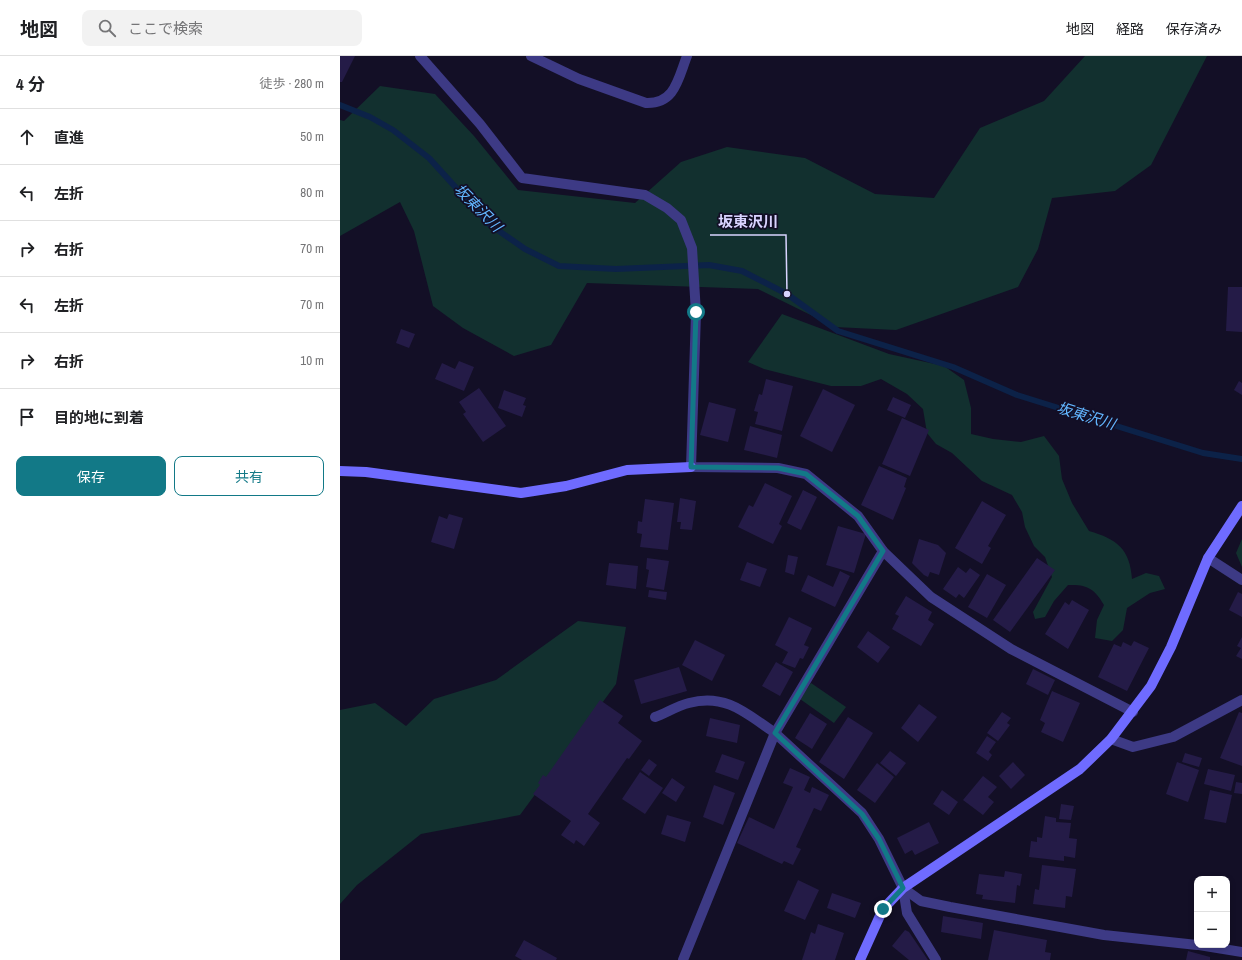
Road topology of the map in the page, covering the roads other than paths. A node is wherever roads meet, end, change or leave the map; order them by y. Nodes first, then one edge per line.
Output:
1 (420, 56) edge
2 (531, 56) edge
3 (687, 56) edge
4 (691, 467) junction
5 (340, 471) edge
6 (1242, 506) edge
7 (883, 551) junction
8 (1208, 558) junction
9 (1242, 580) edge
10 (1242, 700) edge
11 (1133, 712) junction
12 (655, 717) dead end
13 (775, 733) junction
14 (1111, 739) junction
15 (903, 888) junction
16 (1194, 945) edge
17 (1217, 948) edge
18 (1242, 952) edge
19 (684, 960) edge
20 (860, 960) edge
21 (936, 960) edge

1 - 4 street
2 - 3 street
4 - 5 street
4 - 7 street
6 - 8 street
7 - 11 street
7 - 13 street
8 - 9 street
8 - 11 street
10 - 14 street
11 - 14 street
12 - 13 street
13 - 15 street
13 - 19 street
14 - 15 street
15 - 16 street
15 - 20 street
15 - 21 street
17 - 18 street

